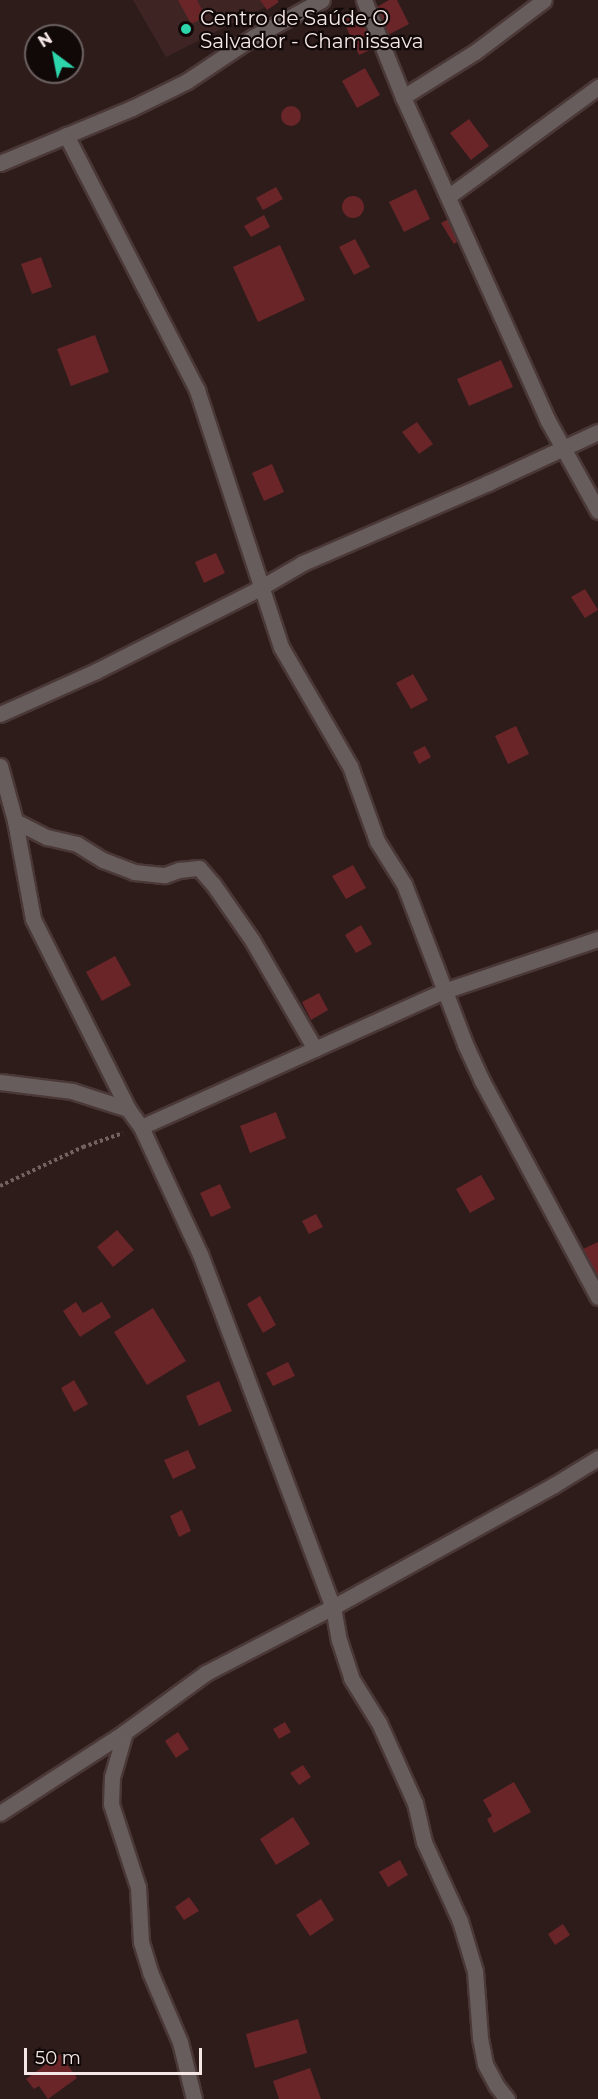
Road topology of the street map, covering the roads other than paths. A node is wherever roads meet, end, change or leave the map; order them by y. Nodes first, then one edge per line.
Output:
1 (322, 0) edge
2 (364, 0) edge
3 (544, 0) edge
4 (598, 87) edge
5 (403, 97) junction
6 (66, 135) junction
7 (0, 163) edge
8 (449, 196) junction
9 (598, 432) edge
10 (564, 449) junction
11 (598, 511) edge
12 (261, 588) junction
13 (0, 714) edge
14 (0, 766) edge
15 (15, 821) junction
16 (598, 939) edge
17 (444, 991) junction
18 (315, 1049) junction
19 (0, 1082) edge
20 (129, 1109) junction
21 (141, 1126) junction
22 (598, 1298) edge
23 (598, 1458) edge
24 (333, 1607) junction
25 (125, 1732) junction
26 (0, 1813) edge
27 (194, 2099) edge
28 (507, 2099) edge

1 - 6 street
2 - 5 street
3 - 5 street
4 - 8 street
5 - 8 street
6 - 7 street
6 - 12 street
8 - 10 street
9 - 10 street
10 - 11 street
10 - 12 street
12 - 13 street
12 - 17 street
14 - 15 street
15 - 18 street
15 - 20 street
16 - 17 street
17 - 18 street
17 - 22 street
18 - 21 street
19 - 20 street
20 - 21 street
21 - 24 street
23 - 24 street
24 - 25 street
24 - 28 street
25 - 26 street
25 - 27 street

